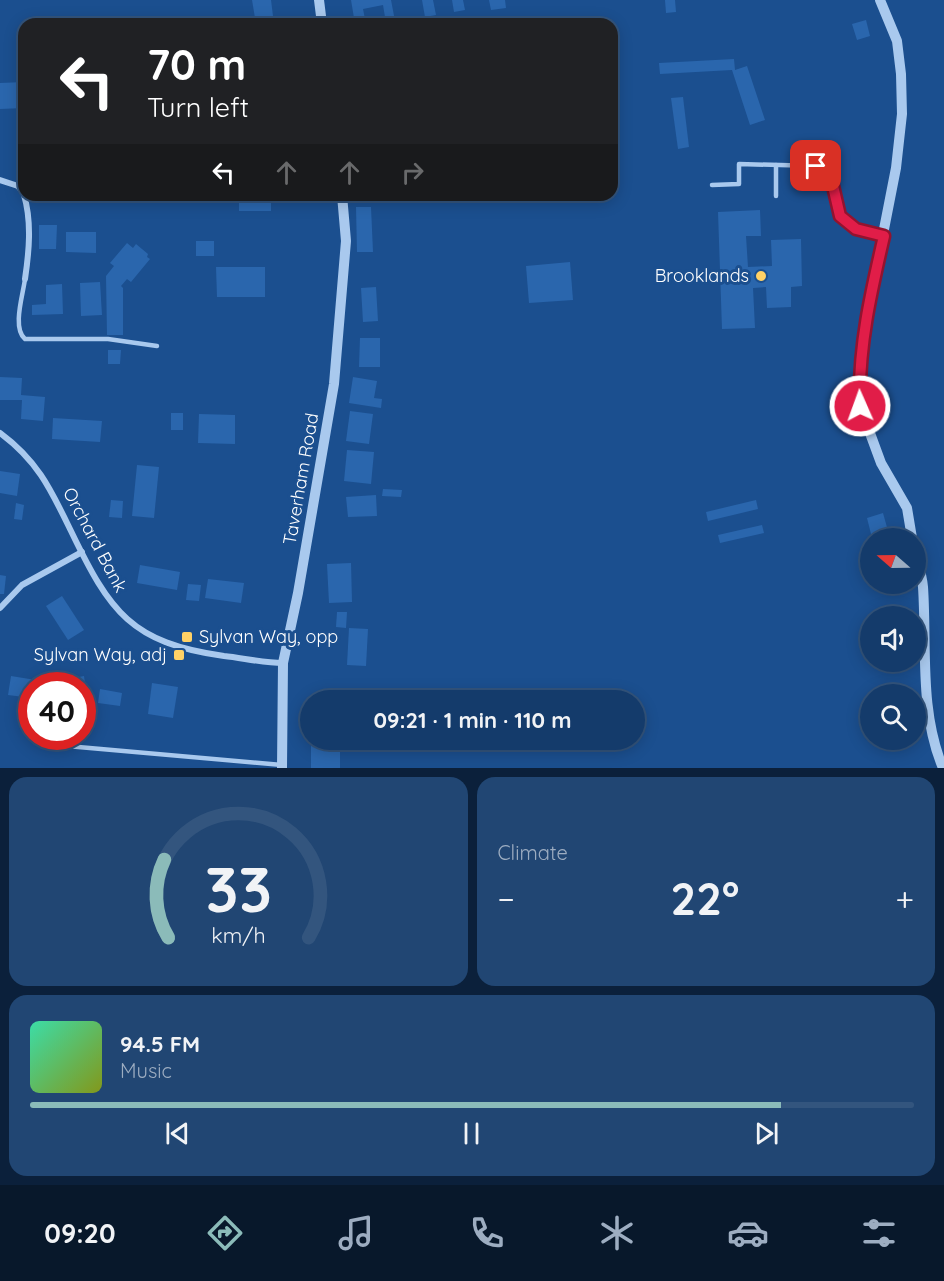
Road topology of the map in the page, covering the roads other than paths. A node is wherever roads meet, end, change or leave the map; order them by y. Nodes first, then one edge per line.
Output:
1 (319, 0) edge
2 (880, 0) edge
3 (321, 18) edge
4 (776, 165) junction
5 (0, 180) edge
6 (712, 185) dead end
7 (18, 186) edge
8 (776, 196) dead end
9 (26, 201) edge
10 (343, 201) edge
11 (884, 236) junction
12 (25, 279) joint
13 (157, 346) dead end
14 (0, 433) edge
15 (910, 528) edge
16 (82, 552) junction
17 (923, 594) edge
18 (0, 608) edge
19 (283, 663) junction
20 (96, 749) edge
21 (282, 766) edge
22 (944, 768) edge

1 - 3 street
2 - 11 street
4 - 6 lane
4 - 8 lane
4 - 11 lane
5 - 7 street
9 - 12 street
10 - 19 street, Taverham Road
11 - 15 street
12 - 13 lane
14 - 16 street, Orchard Bank
16 - 18 street
16 - 19 street, Orchard Bank
17 - 22 street
19 - 21 street, Taverham Road
20 - 21 lane

